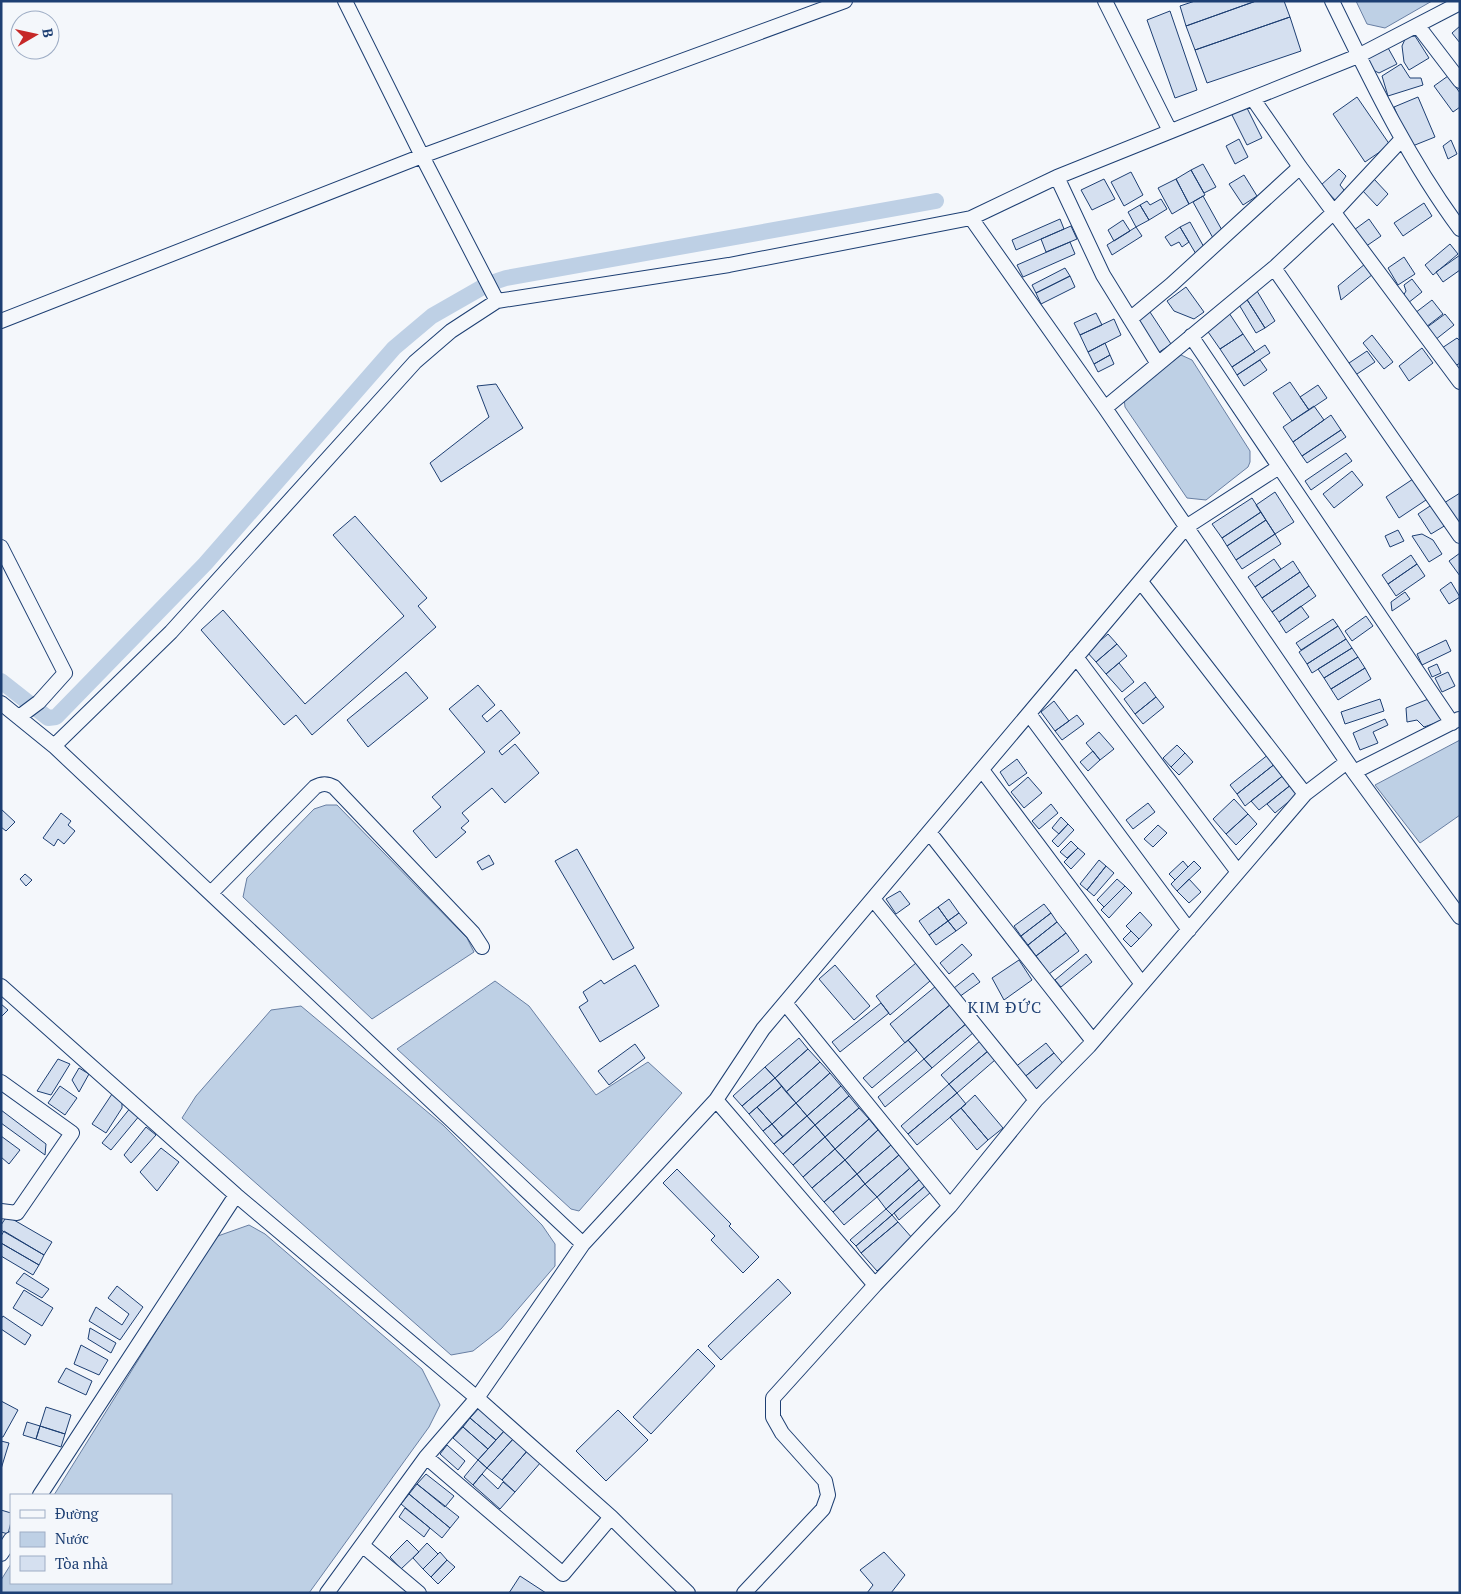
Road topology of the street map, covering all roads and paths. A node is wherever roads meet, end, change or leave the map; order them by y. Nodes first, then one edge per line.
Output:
1 (345, 1) edge
2 (844, 1) edge
3 (1105, 1) edge
4 (1332, 1) edge
5 (1460, 3) edge
6 (1418, 26) junction
7 (1358, 56) junction
8 (1460, 81) edge
9 (1253, 99) junction
10 (1170, 131) junction
11 (1402, 138) junction
12 (422, 156) junction
13 (1300, 167) junction
14 (1057, 177) junction
15 (1334, 212) junction
16 (971, 218) junction
17 (1460, 229) edge
18 (1274, 268) junction
19 (495, 297) junction
20 (1130, 319) junction
21 (1, 321) edge
22 (1191, 336) junction
23 (1158, 364) junction
24 (1460, 382) edge
25 (1105, 408) junction
26 (1279, 467) junction
27 (1186, 527) junction
28 (1460, 536) edge
29 (1, 547) edge
30 (1141, 582) junction
31 (1076, 657) junction
32 (1, 703) edge
33 (1029, 714) junction
34 (22, 715) junction
35 (1456, 721) edge
36 (54, 746) junction
37 (1351, 767) junction
38 (982, 770) junction
39 (1305, 794) junction
40 (929, 832) junction
41 (1238, 872) junction
42 (211, 893) junction
43 (873, 899) junction
44 (1460, 917) edge
45 (1189, 930) junction
46 (482, 947) dead end
47 (1142, 984) junction
48 (1, 986) edge
49 (785, 1003) junction
50 (1093, 1041) junction
51 (1, 1082) edge
52 (716, 1100) junction
53 (1036, 1100) junction
54 (236, 1194) junction
55 (950, 1206) junction
56 (1, 1211) edge
57 (583, 1244) junction
58 (875, 1285) junction
59 (477, 1398) junction
60 (426, 1457) junction
61 (41, 1494) edge
62 (611, 1517) junction
63 (10, 1540) edge
64 (362, 1546) junction
65 (1, 1554) edge
66 (327, 1593) edge
67 (419, 1593) edge
68 (688, 1593) edge
69 (744, 1593) edge

1 - 12 street
2 - 12 street
3 - 10 street
4 - 7 street
5 - 6 street
6 - 7 street
6 - 8 street
7 - 9 street
7 - 11 street
9 - 10 street
9 - 13 street
10 - 14 street
11 - 15 street
11 - 17 street
12 - 19 street
12 - 21 street
13 - 15 street
13 - 20 street
14 - 16 street
14 - 20 street
15 - 18 street
15 - 24 street
16 - 19 street
16 - 25 street
18 - 22 street
18 - 28 street
19 - 36 street
20 - 23 street
22 - 23 street
22 - 26 street
23 - 25 street
25 - 27 street
26 - 27 street
26 - 35 street
27 - 30 street
27 - 37 street
29 - 34 street
30 - 31 street
30 - 39 street
31 - 33 street
31 - 41 street
32 - 34 street
33 - 38 street
33 - 45 street
34 - 36 street
35 - 37 street
36 - 42 street
37 - 39 street
37 - 44 street
38 - 40 street
38 - 47 street
39 - 41 street
40 - 43 street
40 - 50 street
41 - 45 street
42 - 46 street
42 - 57 street
43 - 49 street
43 - 53 street
45 - 47 street
47 - 50 street
48 - 54 street
49 - 52 street
49 - 55 street
50 - 53 street
51 - 56 street
52 - 57 street
52 - 58 street
53 - 55 street
54 - 59 street
54 - 61 street
55 - 58 street
57 - 59 street
58 - 69 street
59 - 60 street
59 - 62 street
60 - 62 street
60 - 64 street
62 - 68 street
63 - 65 street
64 - 66 street
64 - 67 street

